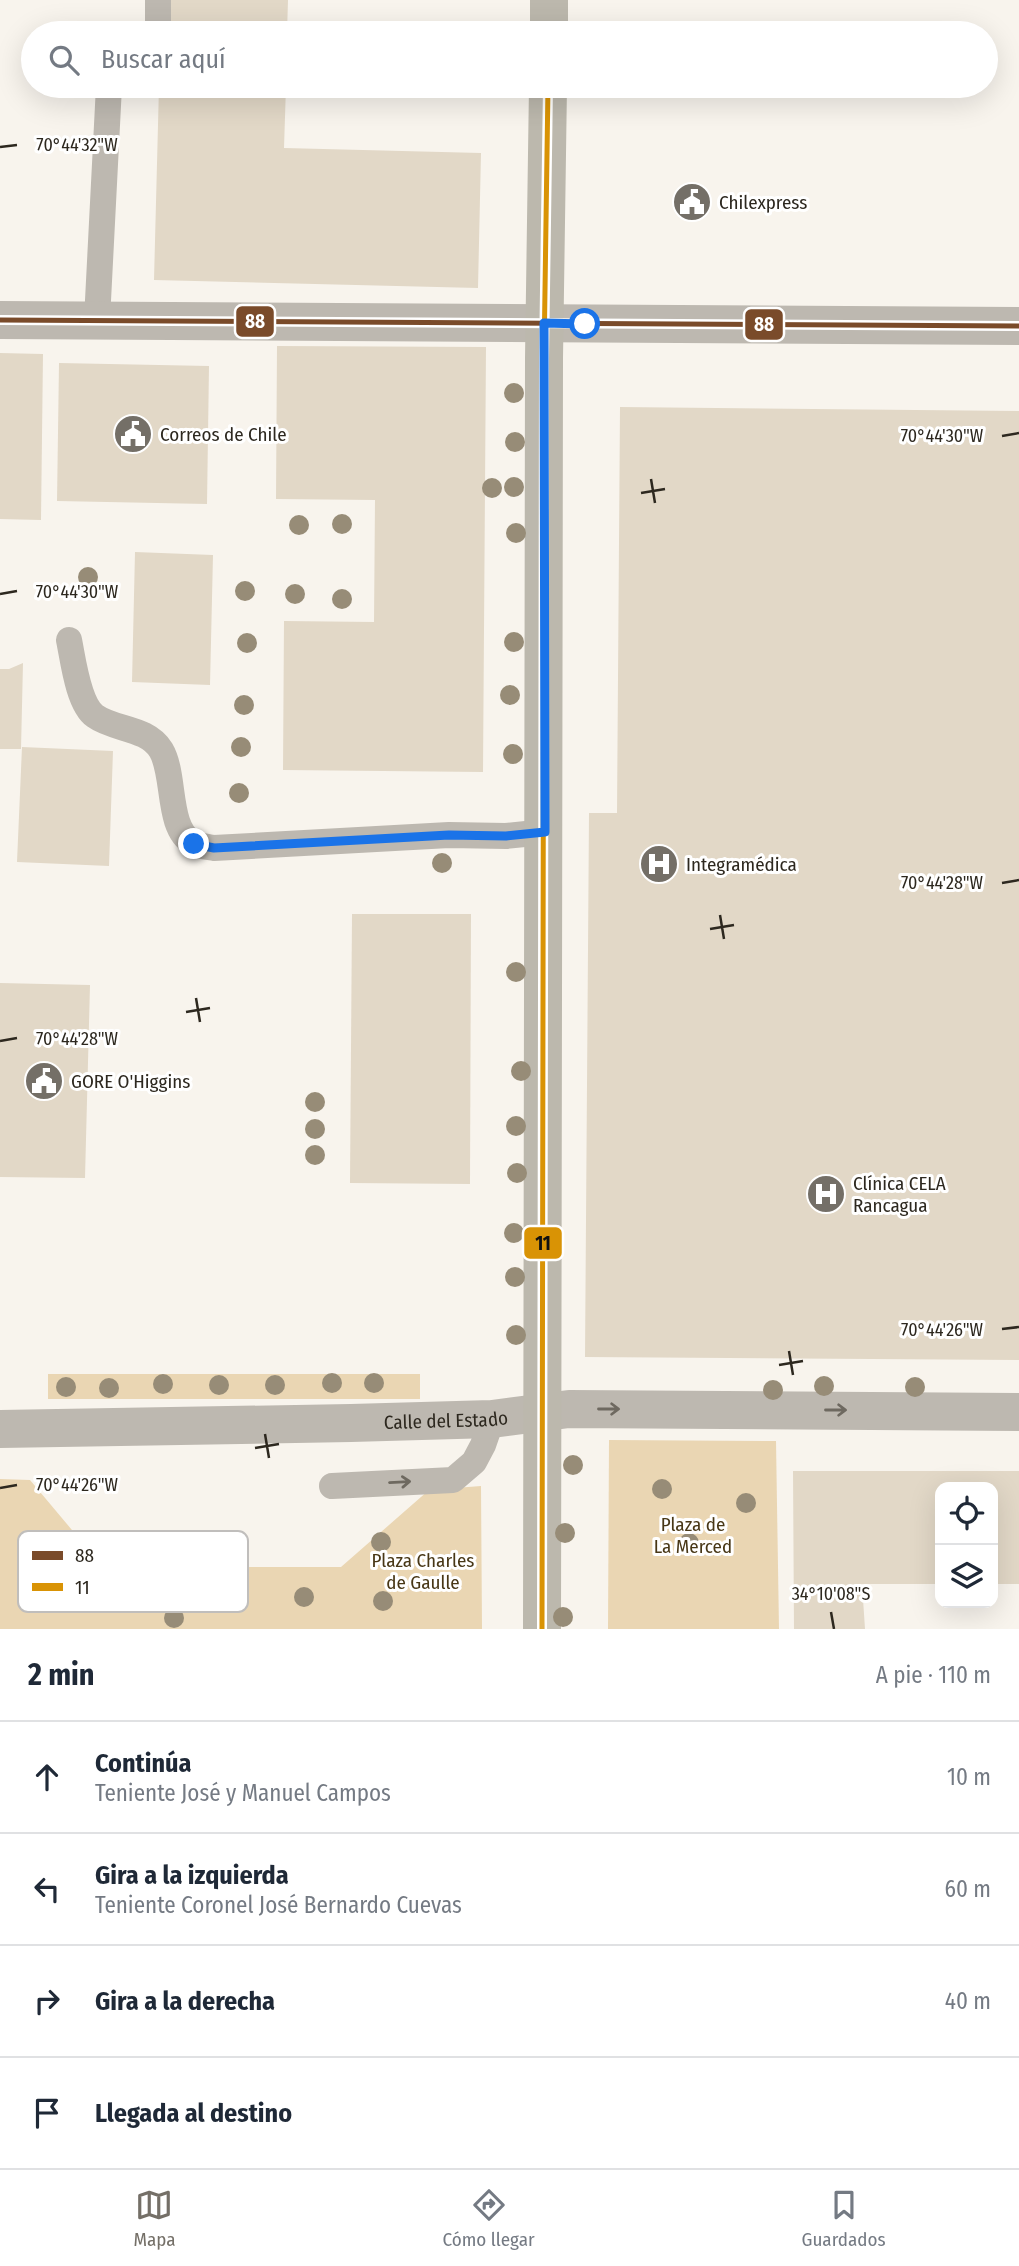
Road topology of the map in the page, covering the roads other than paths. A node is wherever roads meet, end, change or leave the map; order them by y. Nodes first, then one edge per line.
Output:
1 (158, 0) edge
2 (549, 0) edge
3 (158, 21) edge
4 (549, 21) edge
5 (108, 98) edge
6 (548, 98) edge
7 (0, 320) edge
8 (97, 320) junction
9 (544, 323) junction
10 (1019, 326) edge
11 (69, 640) dead end
12 (545, 832) junction
13 (541, 1412) junction
14 (1019, 1412) edge
15 (492, 1419) junction
16 (0, 1429) edge
17 (332, 1486) dead end
18 (541, 1629) edge

1 - 3 lane
2 - 4 main road
5 - 8 lane
6 - 9 main road
7 - 8 street
8 - 9 street
9 - 10 street
9 - 12 main road
11 - 12 lane
12 - 13 main road
13 -> 14 street, Calle del Estado
13 - 15 street, Calle del Estado
13 - 18 main road
15 - 16 street, Calle del Estado
17 -> 15 lane

